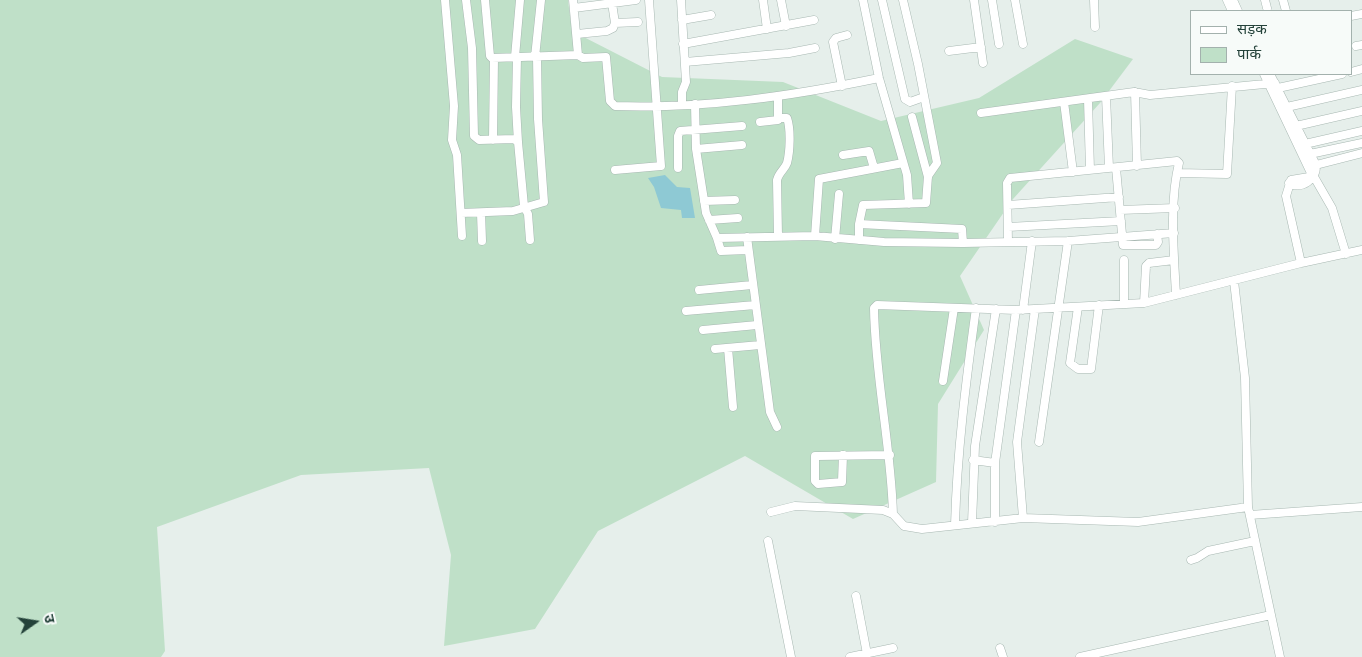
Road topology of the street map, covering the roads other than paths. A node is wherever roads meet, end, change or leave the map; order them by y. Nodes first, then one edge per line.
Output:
1 (446, 0) edge
2 (466, 0) edge
3 (485, 0) edge
4 (520, 0) edge
5 (541, 0) edge
6 (636, 0) edge
7 (649, 0) edge
8 (681, 0) edge
9 (763, 0) edge
10 (781, 0) edge
11 (863, 0) edge
12 (882, 0) edge
13 (903, 0) edge
14 (974, 0) edge
15 (992, 0) edge
16 (1015, 0) edge
17 (1094, 0) edge
18 (612, 3) junction
19 (573, 4) edge
20 (711, 15) dead end
21 (682, 20) junction
22 (814, 20) dead end
23 (638, 22) dead end
24 (615, 23) junction
25 (786, 26) junction
26 (1095, 27) dead end
27 (767, 29) junction
28 (577, 34) junction
29 (847, 35) dead end
30 (683, 44) junction
31 (999, 44) dead end
32 (1023, 44) dead end
33 (815, 48) dead end
34 (980, 48) junction
35 (949, 51) dead end
36 (578, 55) junction
37 (516, 57) junction
38 (536, 57) junction
39 (494, 58) junction
40 (684, 62) junction
41 (982, 63) dead end
42 (1265, 75) edge
43 (1270, 75) edge
44 (1336, 75) edge
45 (879, 78) junction
46 (1274, 85) junction
47 (842, 86) junction
48 (1232, 86) junction
49 (1362, 90) edge
50 (1135, 92) junction
51 (1106, 96) junction
52 (778, 97) junction
53 (924, 97) junction
54 (1088, 99) junction
55 (1064, 102) junction
56 (695, 104) junction
57 (682, 105) junction
58 (1287, 107) junction
59 (656, 108) junction
60 (1362, 111) edge
61 (980, 113) dead end
62 (912, 117) dead end
63 (779, 118) junction
64 (760, 122) dead end
65 (742, 126) dead end
66 (1296, 126) junction
67 (696, 128) junction
68 (1362, 131) edge
69 (1332, 138) junction
70 (493, 140) junction
71 (518, 142) junction
72 (1362, 143) edge
73 (1305, 144) junction
74 (742, 145) dead end
75 (1335, 148) junction
76 (696, 149) junction
77 (1325, 151) junction
78 (1362, 153) edge
79 (1310, 154) junction
80 (844, 155) dead end
81 (1329, 160) junction
82 (903, 164) junction
83 (1316, 165) junction
84 (1137, 166) junction
85 (678, 168) dead end
86 (874, 168) junction
87 (1112, 168) junction
88 (615, 170) dead end
89 (1090, 170) junction
90 (1073, 172) junction
91 (1177, 173) junction
92 (1313, 175) junction
93 (928, 177) junction
94 (839, 194) dead end
95 (1119, 197) junction
96 (734, 200) dead end
97 (704, 201) junction
98 (909, 204) junction
99 (1008, 205) junction
100 (1175, 208) junction
101 (524, 209) junction
102 (1120, 210) junction
103 (461, 213) junction
104 (481, 213) junction
105 (738, 218) dead end
106 (709, 220) junction
107 (1121, 221) junction
108 (859, 224) junction
109 (1008, 227) junction
110 (1174, 233) junction
111 (462, 236) dead end
112 (778, 236) junction
113 (815, 236) junction
114 (747, 237) junction
115 (1122, 237) junction
116 (717, 238) junction
117 (835, 239) junction
118 (530, 240) dead end
119 (859, 240) junction
120 (482, 241) dead end
121 (1032, 241) junction
122 (1068, 241) junction
123 (1008, 242) junction
124 (963, 243) junction
125 (748, 250) junction
126 (1362, 250) edge
127 (1346, 254) junction
128 (1124, 260) dead end
129 (1174, 260) junction
130 (1301, 263) junction
131 (1234, 281) junction
132 (752, 284) junction
133 (699, 290) dead end
134 (1176, 295) junction
135 (1144, 303) junction
136 (1124, 304) junction
137 (755, 305) junction
138 (1099, 305) junction
139 (1078, 307) junction
140 (954, 308) junction
141 (976, 308) junction
142 (996, 309) junction
143 (1035, 309) junction
144 (1059, 309) junction
145 (1020, 310) junction
146 (686, 311) dead end
147 (757, 325) junction
148 (703, 330) dead end
149 (760, 345) junction
150 (728, 348) junction
151 (715, 349) dead end
152 (943, 381) dead end
153 (733, 407) dead end
154 (777, 428) dead end
155 (1039, 442) dead end
156 (890, 455) junction
157 (842, 456) junction
158 (974, 460) junction
159 (995, 463) junction
160 (1362, 507) edge
161 (1249, 511) junction
162 (770, 512) dead end
163 (893, 514) junction
164 (1023, 518) junction
165 (995, 522) junction
166 (972, 523) junction
167 (955, 525) junction
168 (768, 541) dead end
169 (1255, 541) junction
170 (1191, 560) dead end
171 (856, 596) dead end
172 (1271, 615) junction
173 (894, 648) dead end
174 (1000, 648) dead end
175 (867, 654) junction
176 (791, 657) edge
177 (850, 657) edge
178 (1003, 657) edge
179 (1080, 657) edge
180 (1280, 657) edge

1 - 103 street
2 - 70 street
3 - 39 street
4 - 37 street
5 - 38 street
6 - 18 street
7 - 59 street
8 - 21 street
9 - 27 street
10 - 25 street
11 - 45 street
12 - 53 street
13 - 53 street
14 - 34 street
15 - 31 street
16 - 32 street
17 - 26 street
18 - 19 street
18 - 24 street
19 - 28 street
20 - 21 street
21 - 30 street
22 - 25 street
23 - 24 street
24 - 28 street
25 - 27 street
27 - 30 street
28 - 36 street
29 - 47 street
30 - 40 street
33 - 40 street
34 - 35 street
34 - 41 street
36 - 38 street
36 - 59 street
37 - 38 street
37 - 39 street
37 - 71 street
38 - 101 street
39 - 70 street
40 - 57 street
42 - 46 street
43 - 46 street
44 - 46 street
45 - 47 street
45 - 82 street
46 - 48 street
46 - 58 street
46 - 92 street
47 - 52 street
48 - 50 street
48 - 91 street
49 - 58 street
50 - 51 street
50 - 84 street
51 - 54 street
51 - 87 street
52 - 56 street
52 - 63 street
53 - 93 street
54 - 55 street
54 - 89 street
55 - 61 street
55 - 90 street
56 - 57 street
56 - 67 street
57 - 59 street
58 - 66 street
59 - 88 street
60 - 66 street
62 - 93 street
63 - 64 street
63 - 112 street
65 - 67 street
66 - 73 street
67 - 76 street
67 - 85 street
68 - 69 street
69 - 73 street
69 - 75 street
70 - 71 street
71 - 101 street
72 - 75 street
73 - 79 street
74 - 76 street
75 - 77 street
76 - 97 street
77 - 79 street
77 - 81 street
78 - 81 street
79 - 83 street
80 - 86 street
81 - 83 street
82 - 86 street
82 - 98 street
83 - 92 street
84 - 87 street
84 - 91 street
86 - 113 street
87 - 89 street
87 - 95 street
89 - 90 street
90 - 99 street
91 - 100 street
92 - 127 street
92 - 130 street
93 - 98 street
94 - 117 street
95 - 99 street
95 - 102 street
96 - 97 street
97 - 106 street
98 - 108 street
99 - 109 street
100 - 102 street
100 - 110 street
101 - 104 street
101 - 118 street
102 - 107 street
103 - 104 street
103 - 111 street
104 - 120 street
105 - 106 street
106 - 116 street
107 - 109 street
107 - 115 street
108 - 119 street
108 - 124 street
109 - 123 street
110 - 115 street
110 - 129 street
112 - 113 street
112 - 114 street
113 - 117 street
114 - 116 street
114 - 125 street
115 - 122 street
116 - 125 street
117 - 119 street
119 - 124 street
121 - 122 street
121 - 123 street
121 - 145 street
122 - 144 street
123 - 124 street
125 - 132 street
126 - 127 street
127 - 130 street
128 - 136 street
129 - 134 street
129 - 135 street
130 - 131 street
131 - 134 street
131 - 161 street
132 - 133 street
132 - 137 street
134 - 135 street
135 - 136 street
136 - 138 street
137 - 146 street
137 - 147 street
138 - 139 street
138 - 139 street
139 - 144 street
140 - 141 street
140 - 152 street
140 - 156 street
141 - 142 street
141 - 167 street
142 - 145 street
142 - 158 street
143 - 144 street
143 - 145 street
143 - 164 street
144 - 155 street
145 - 159 street
147 - 148 street
147 - 149 street
149 - 150 street
149 - 154 street
150 - 151 street
150 - 153 street
156 - 157 street
156 - 163 street
157 - 157 street
158 - 159 street
158 - 166 street
159 - 165 street
160 - 161 street
161 - 164 street
161 - 169 street
162 - 163 street
163 - 167 street
164 - 165 street
165 - 166 street
166 - 167 street
168 - 176 street
169 - 170 street
169 - 172 street
171 - 175 street
172 - 179 street
172 - 180 street
173 - 175 street
174 - 178 street
175 - 177 street

